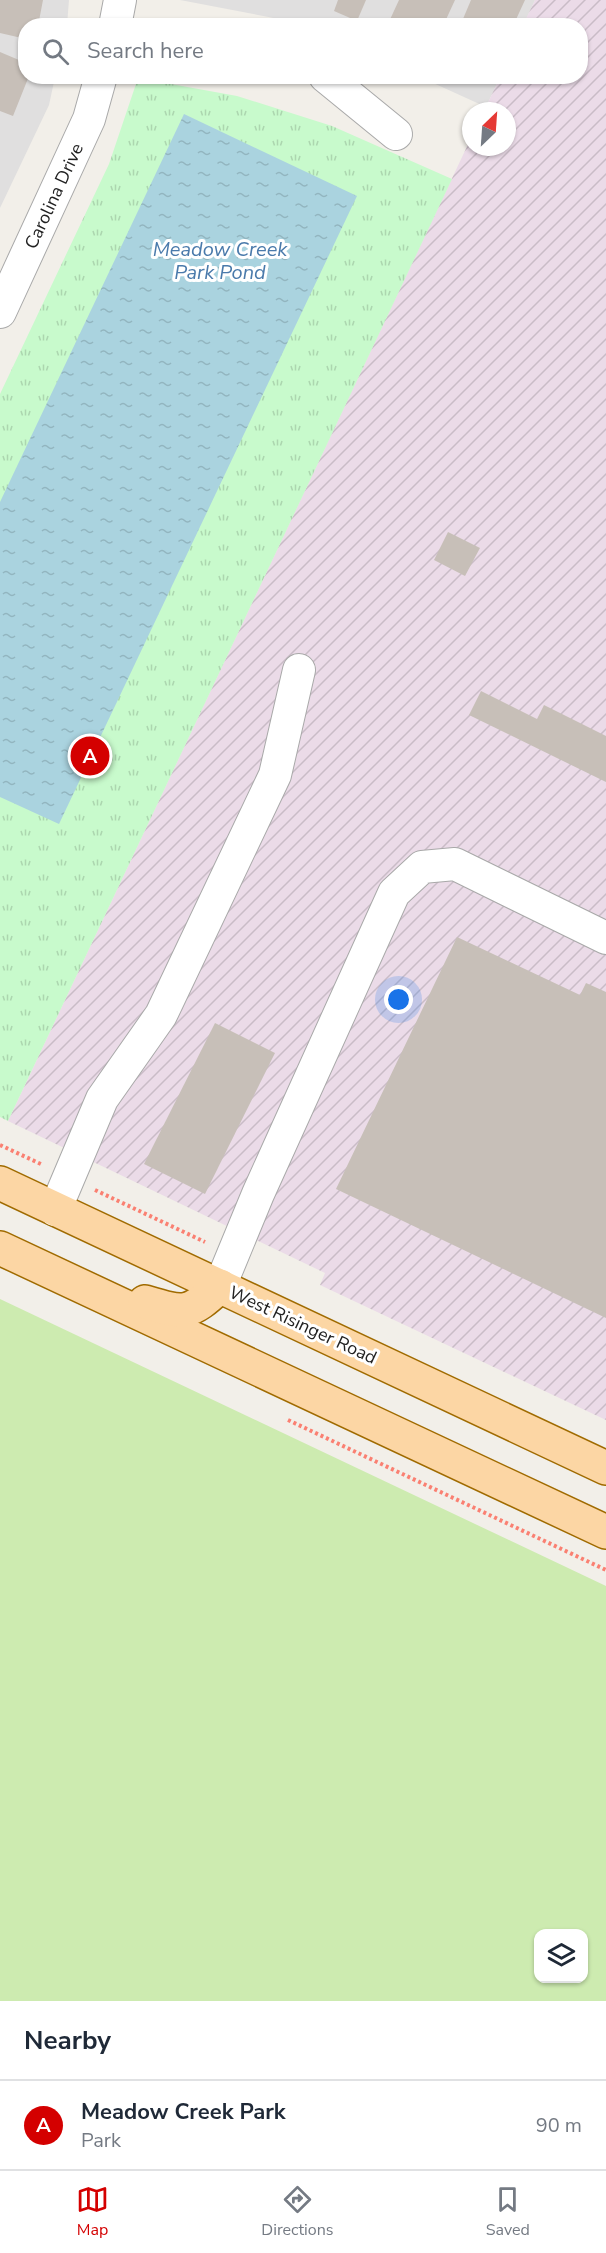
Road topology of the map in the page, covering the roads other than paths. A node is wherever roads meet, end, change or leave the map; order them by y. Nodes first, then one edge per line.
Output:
1 (120, 0) edge
2 (117, 18) edge
3 (99, 84) edge
4 (335, 84) edge
5 (396, 134) dead end
6 (0, 312) edge
7 (299, 670) dead end
8 (606, 938) edge
9 (0, 1183) edge
10 (55, 1210) junction
11 (0, 1233) edge
12 (0, 1248) edge
13 (220, 1286) junction
14 (606, 1468) edge
15 (606, 1532) edge

1 - 2 street
3 - 6 street, Carolina Drive
4 - 5 street
7 - 10 street
8 - 13 street
9 - 10 main road, West Risinger Road
10 - 13 main road, West Risinger Road
11 - 13 main road
12 - 15 main road
13 - 14 main road, West Risinger Road

